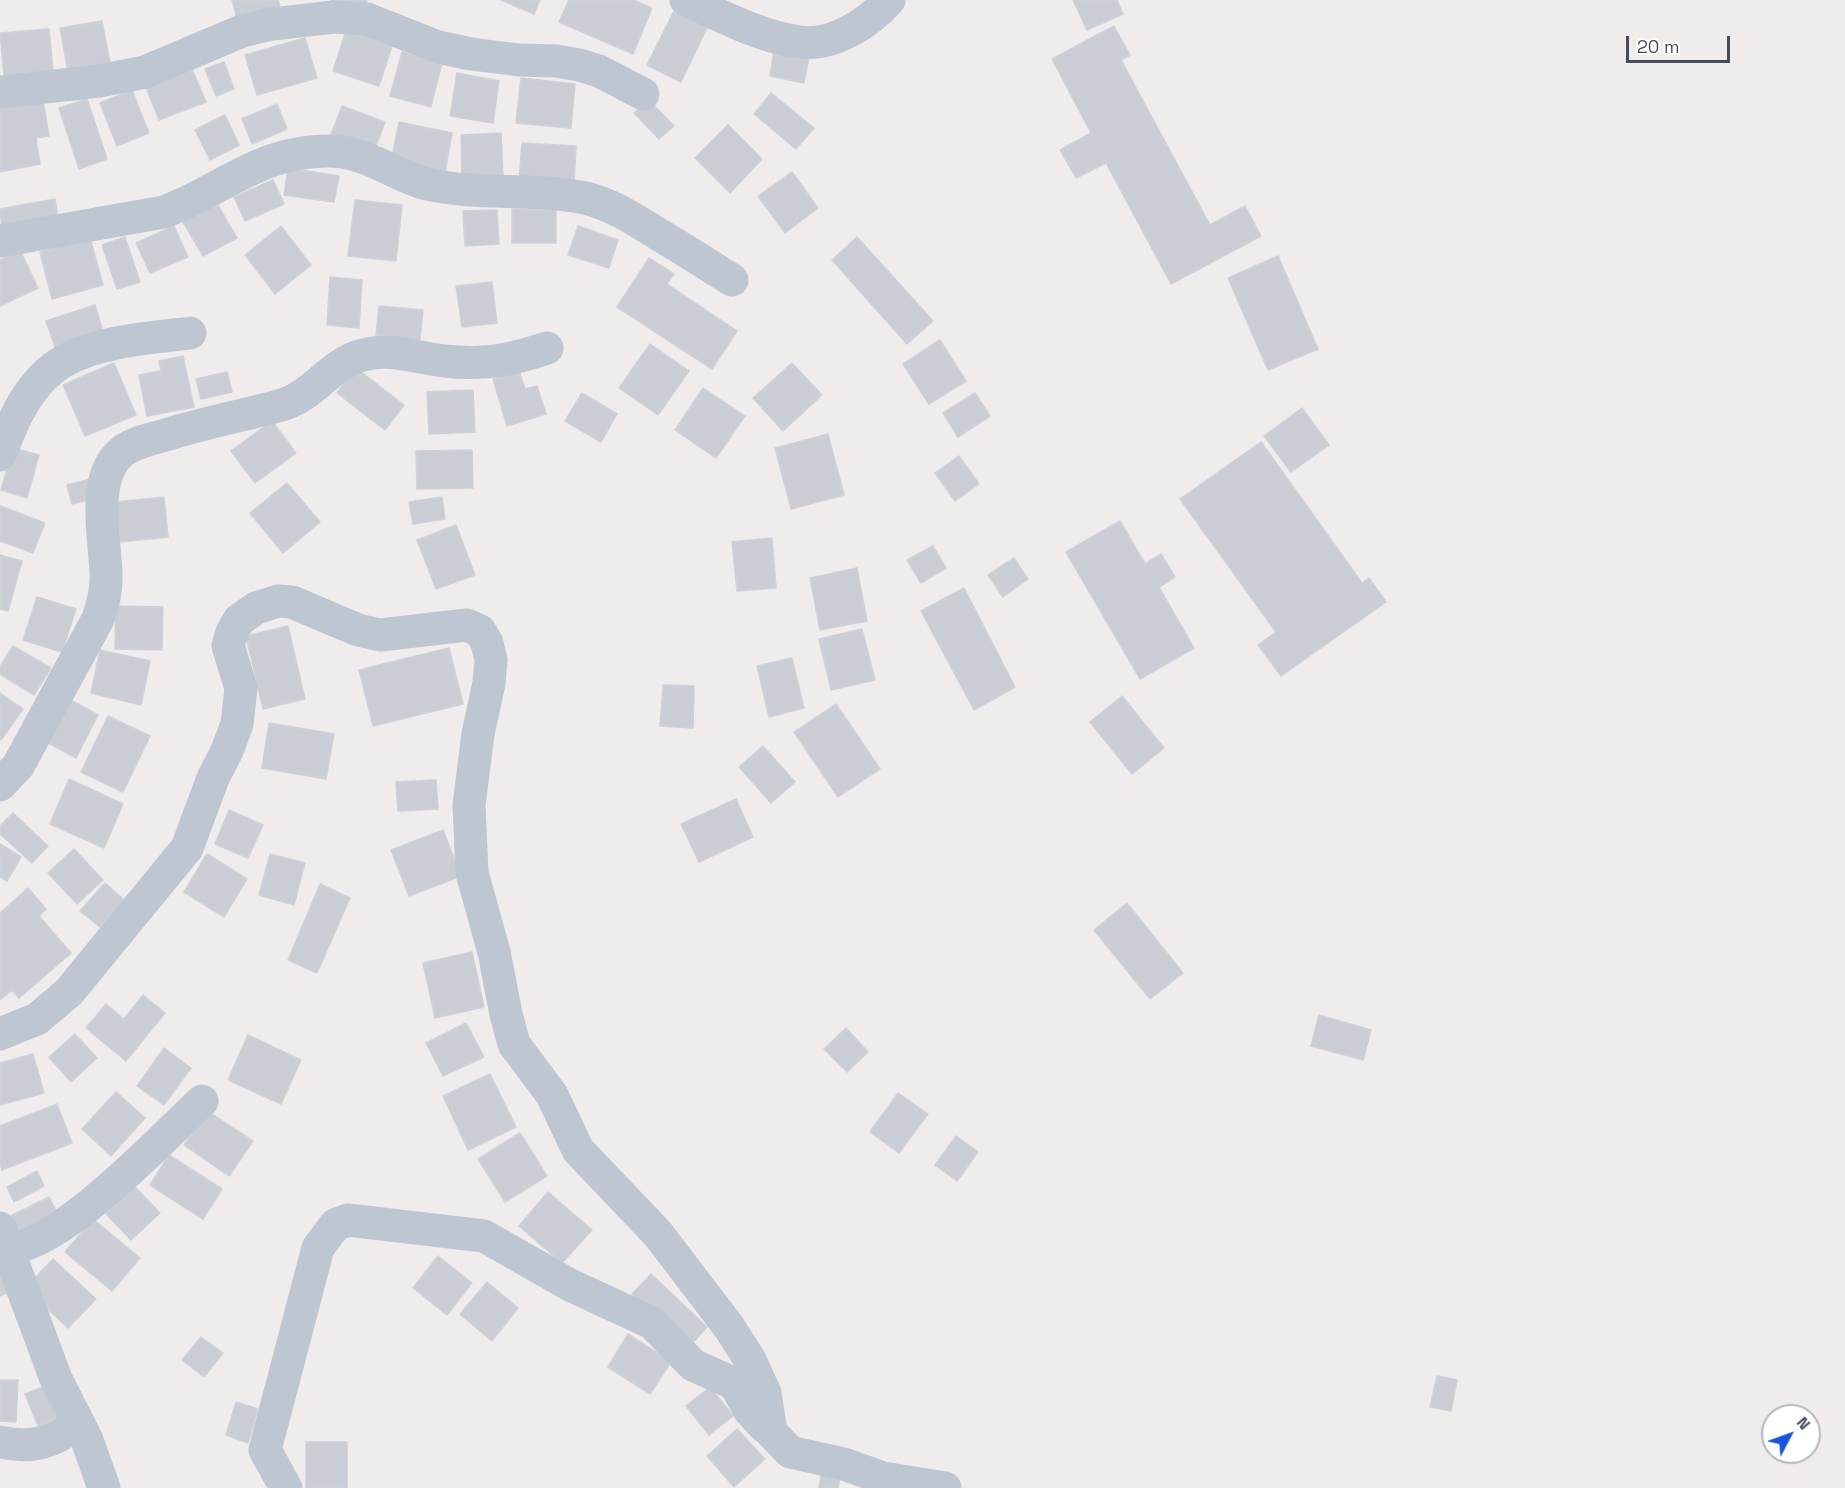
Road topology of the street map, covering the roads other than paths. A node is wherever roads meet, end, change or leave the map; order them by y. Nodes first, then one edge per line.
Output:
1 (686, 0) edge
2 (889, 0) edge
3 (0, 92) edge
4 (643, 94) dead end
5 (0, 241) edge
6 (732, 280) dead end
7 (190, 333) dead end
8 (547, 348) dead end
9 (0, 455) edge
10 (0, 785) edge
11 (0, 1034) edge
12 (202, 1101) dead end
13 (3, 1242) edge
14 (78, 1422) junction
15 (771, 1432) junction
16 (0, 1442) edge
17 (105, 1488) edge
18 (286, 1488) edge
19 (945, 1488) edge

1 - 2 street
3 - 4 street
5 - 6 street
7 - 9 street
8 - 10 street
11 - 15 street
12 - 13 street
13 - 14 street
14 - 16 street
14 - 17 street
15 - 18 street
15 - 19 street

